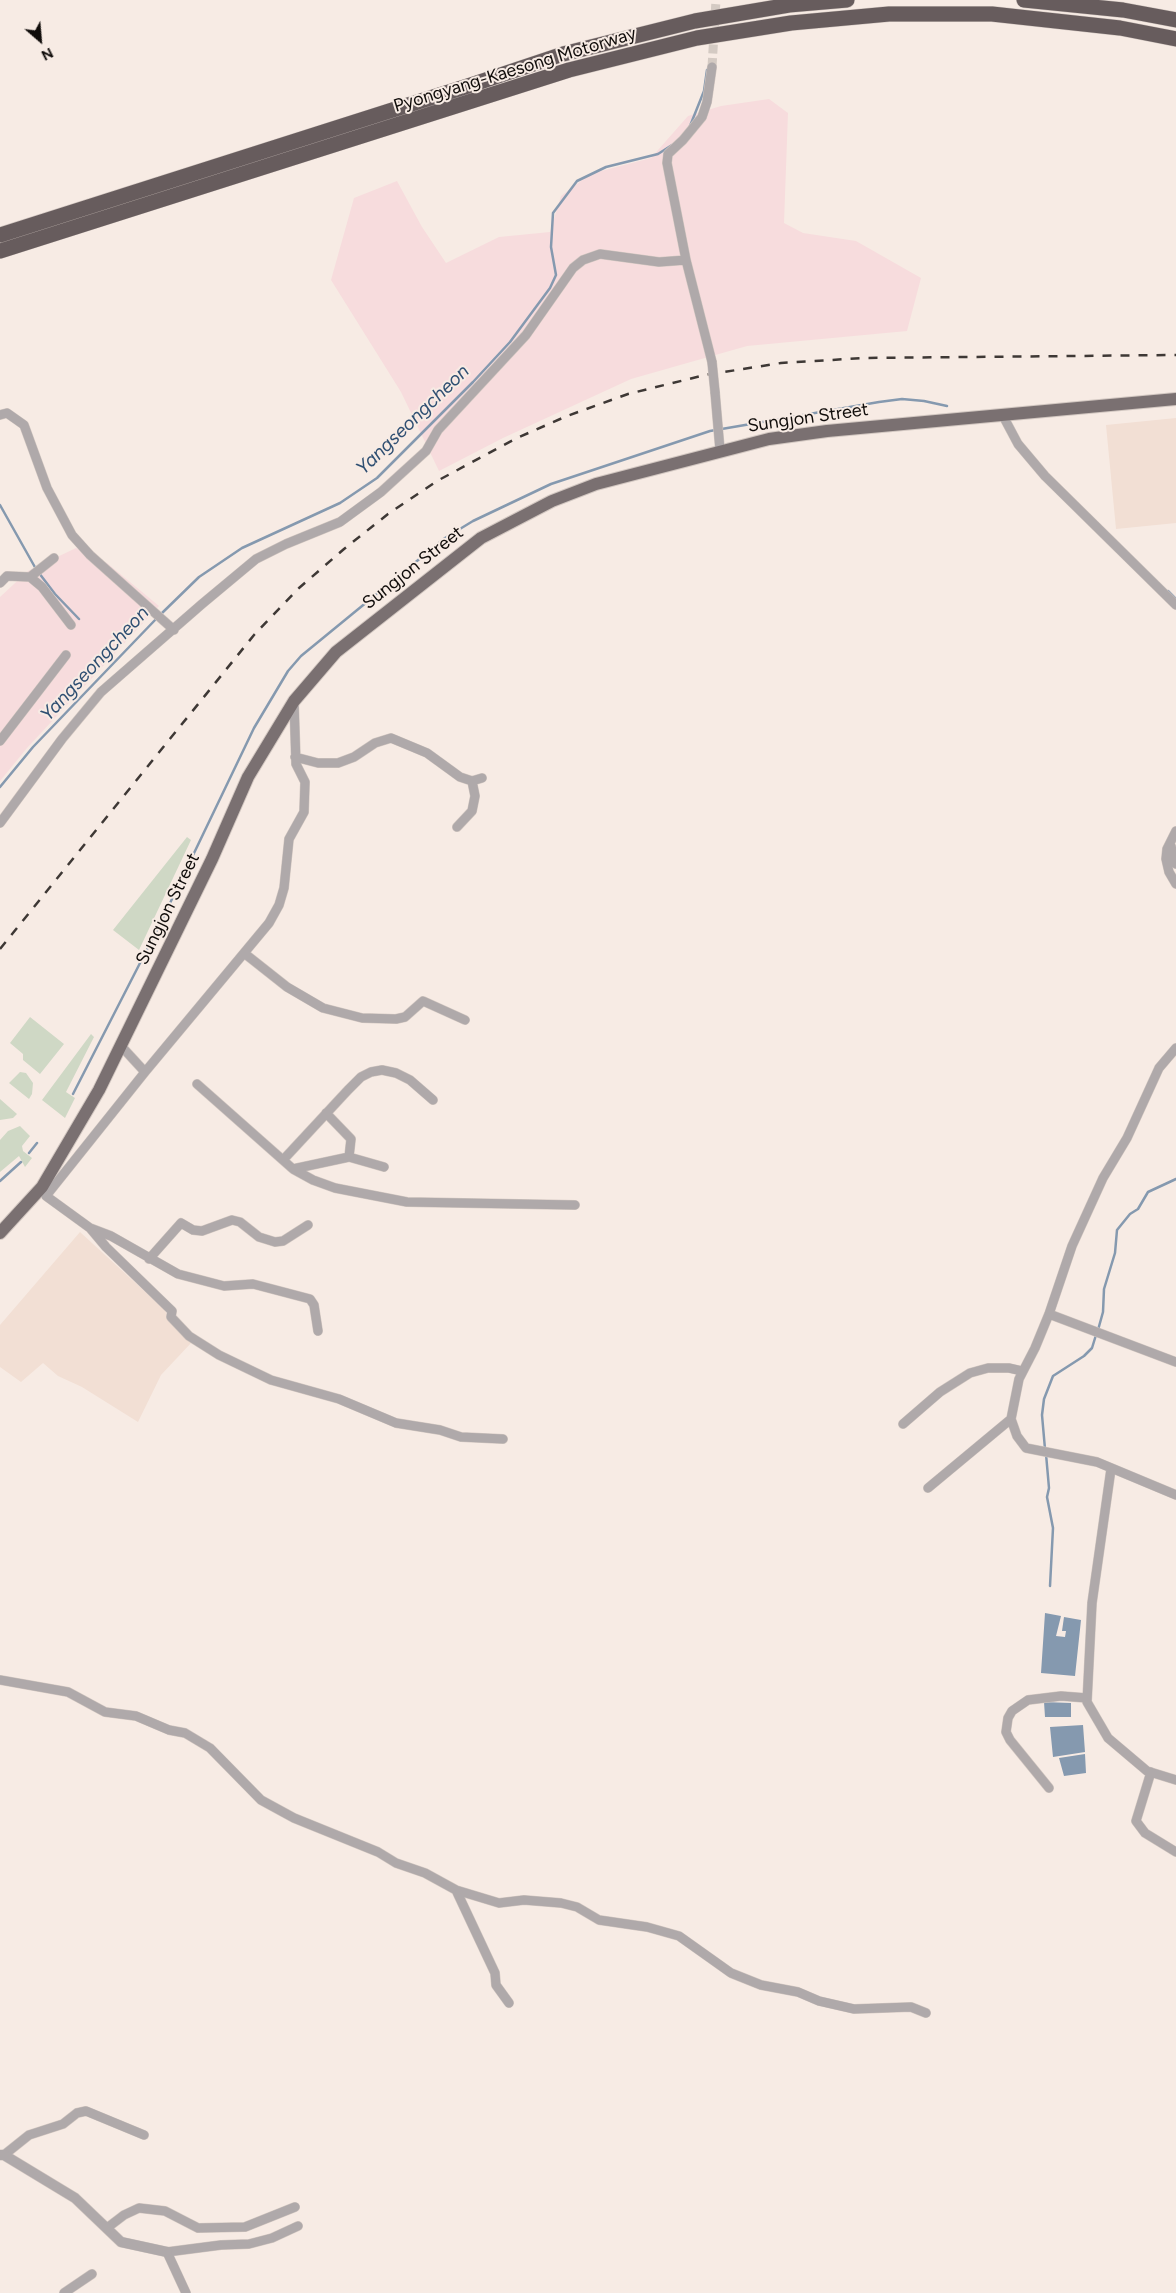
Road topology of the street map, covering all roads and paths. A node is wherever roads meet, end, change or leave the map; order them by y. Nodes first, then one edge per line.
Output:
1 (847, 0) edge
2 (1024, 0) edge
3 (1176, 20) edge
4 (1176, 39) edge
5 (712, 67) tunnel mouth
6 (0, 234) edge
7 (0, 251) edge
8 (686, 260) junction
9 (1176, 399) edge
10 (1002, 414) junction
11 (0, 415) edge
12 (720, 450) junction
13 (54, 558) dead end
14 (31, 576) junction
15 (0, 583) edge
16 (1176, 605) edge
17 (71, 624) dead end
18 (174, 630) junction
19 (66, 655) dead end
20 (294, 700) junction
21 (0, 741) edge
22 (295, 757) junction
23 (482, 778) dead end
24 (472, 781) junction
25 (0, 823) edge
26 (457, 827) dead end
27 (1176, 831) edge
28 (1170, 844) junction
29 (1176, 864) edge
30 (1176, 884) edge
31 (244, 953) junction
32 (465, 1020) dead end
33 (122, 1047) junction
34 (1176, 1048) edge
35 (145, 1072) junction
36 (196, 1084) dead end
37 (433, 1100) dead end
38 (326, 1114) junction
39 (349, 1158) junction
40 (283, 1160) junction
41 (384, 1167) dead end
42 (294, 1169) junction
43 (44, 1192) junction
44 (576, 1206) dead end
45 (308, 1225) dead end
46 (90, 1228) junction
47 (0, 1233) edge
48 (149, 1259) junction
49 (1049, 1314) junction
50 (318, 1331) dead end
51 (1176, 1362) edge
52 (1022, 1371) junction
53 (1011, 1420) junction
54 (903, 1424) dead end
55 (503, 1439) dead end
56 (1111, 1470) junction
57 (928, 1488) dead end
58 (1176, 1495) edge
59 (0, 1680) edge
60 (1087, 1698) junction
61 (1151, 1772) junction
62 (1176, 1780) edge
63 (1049, 1788) dead end
64 (1176, 1852) edge
65 (456, 1890) junction
66 (508, 2003) dead end
67 (926, 2013) dead end
68 (144, 2135) dead end
69 (2, 2155) edge
70 (295, 2208) dead end
71 (298, 2226) dead end
72 (107, 2228) junction
73 (167, 2252) junction
74 (92, 2274) dead end
75 (64, 2293) edge
76 (186, 2293) edge

1 - 6 highway, Pyongyang-Kaesong Motorway
2 - 3 highway
4 - 7 highway, Pyongyang-Kaesong Motorway
5 - 8 street
8 - 12 street, bridge
8 - 18 street
9 - 10 main road, Sungjon Street
10 - 12 main road, Sungjon Street
10 - 16 street
11 - 18 street
12 - 20 main road, Sungjon Street
13 - 14 street
14 - 15 street
14 - 17 street
18 - 25 street
19 - 21 street
20 - 22 street
20 - 33 main road, Sungjon Street
22 - 24 street
22 - 31 street
23 - 24 street
24 - 26 street
27 - 28 street
28 - 29 street
28 - 30 street
31 - 32 street
31 - 35 street
33 - 35 street
33 - 43 main road, Sungjon Street
34 - 49 street
35 - 43 street
36 - 40 street
37 - 38 street
38 - 39 street
38 - 40 street
39 - 41 street
39 - 42 street
40 - 42 street
42 - 44 street
43 - 46 street
43 - 47 main road, Sungjon Street
45 - 48 street
46 - 48 street
46 - 55 street
48 - 50 street
49 - 51 street
49 - 52 street
52 - 53 street
52 - 54 street
53 - 56 street
53 - 57 street
56 - 58 street
56 - 60 street
59 - 65 street
60 - 61 street
60 - 63 street
61 - 62 street
61 - 64 street
65 - 66 street
65 - 67 street
68 - 69 street
69 - 72 street
70 - 72 street
71 - 73 street
72 - 73 street
73 - 76 street
74 - 75 street

